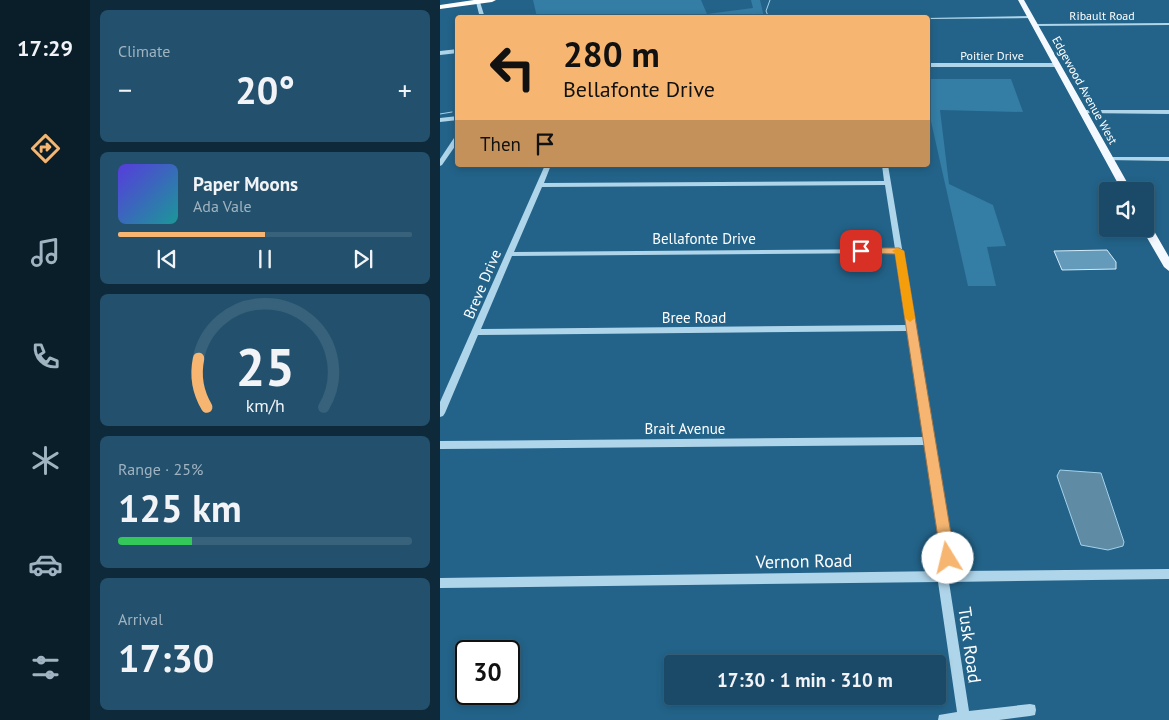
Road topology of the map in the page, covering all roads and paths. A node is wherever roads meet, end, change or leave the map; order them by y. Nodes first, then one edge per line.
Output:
1 (459, 0) edge
2 (492, 0) edge
3 (1021, 0) edge
4 (480, 1) edge
5 (440, 3) edge
6 (440, 7) edge
7 (482, 15) edge
8 (930, 18) edge
9 (1033, 21) junction
10 (1169, 24) edge
11 (455, 51) edge
12 (440, 53) edge
13 (930, 65) edge
14 (1057, 65) junction
15 (1083, 112) junction
16 (1169, 112) edge
17 (455, 118) edge
18 (440, 120) edge
19 (455, 141) edge
20 (1109, 158) junction
21 (1169, 159) edge
22 (440, 164) edge
23 (547, 167) edge
24 (885, 167) edge
25 (1122, 182) edge
26 (888, 183) junction
27 (540, 185) junction
28 (1152, 237) edge
29 (899, 251) junction
30 (510, 254) junction
31 (1169, 267) edge
32 (912, 328) junction
33 (476, 332) junction
34 (440, 413) edge
35 (930, 441) junction
36 (440, 445) edge
37 (1169, 574) edge
38 (947, 577) junction
39 (440, 583) edge
40 (1030, 710) dead end
41 (964, 718) junction
42 (944, 720) edge

1 - 4 highway
1 - 5 highway
2 - 4 highway
3 - 9 main road, Edgewood Avenue West
4 - 6 highway
4 - 7 street
8 - 9 street, Ribault Road
9 - 10 street, Ribault Road
9 - 14 main road, Edgewood Avenue West
11 - 12 street
13 - 14 street, Poitier Drive
14 - 15 main road, Edgewood Avenue West
15 - 16 street
15 - 20 main road, Edgewood Avenue West
17 - 18 street
19 - 22 street
20 - 21 street
20 - 25 main road, Edgewood Avenue West
23 - 27 street, Breve Drive
24 - 26 street, Tusk Road
26 - 27 street
26 - 29 street, Tusk Road
27 - 30 street, Breve Drive
28 - 31 main road
29 - 30 street, Bellafonte Drive
29 - 32 street, Tusk Road
30 - 33 street, Breve Drive
32 - 33 street, Bree Road
32 - 35 street, Tusk Road
33 - 34 street, Breve Drive
35 - 36 street, Brait Avenue
35 - 38 street, Tusk Road
37 - 38 street, Vernon Road
38 - 39 street, Vernon Road
38 - 41 street, Tusk Road
40 - 41 street
41 - 42 street

